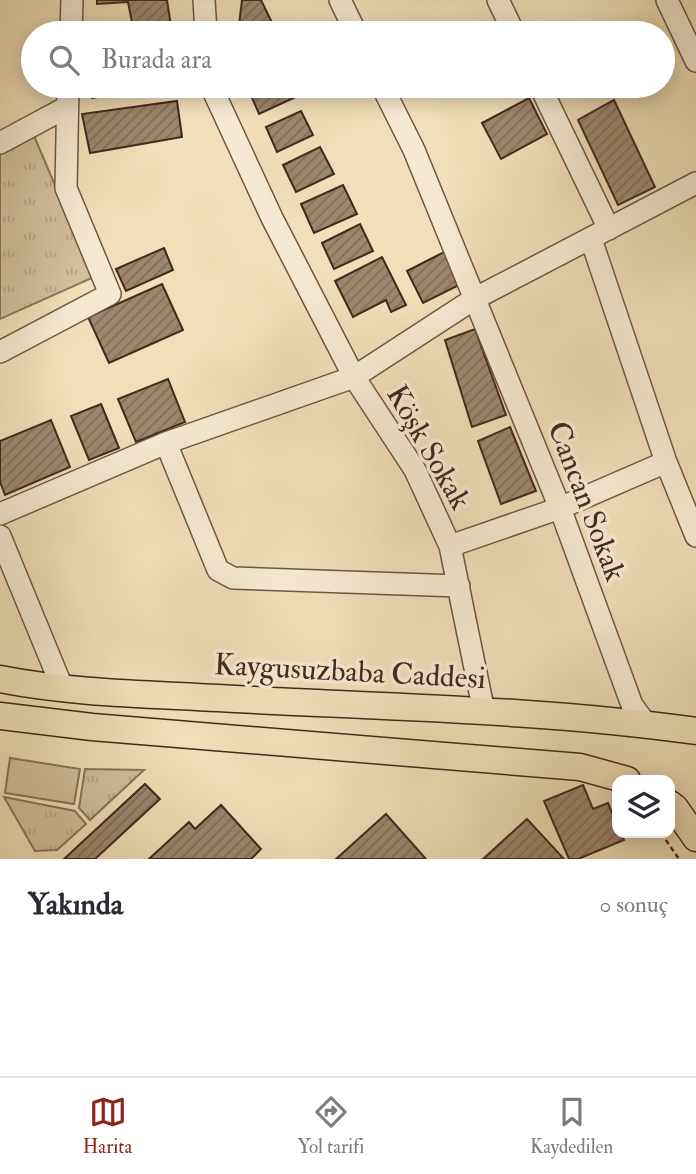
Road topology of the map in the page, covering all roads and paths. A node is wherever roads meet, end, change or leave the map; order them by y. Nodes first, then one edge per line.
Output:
1 (72, 0) edge
2 (204, 0) edge
3 (340, 0) edge
4 (498, 0) edge
5 (667, 0) edge
6 (71, 21) edge
7 (205, 21) edge
8 (350, 21) edge
9 (508, 21) edge
10 (696, 61) edge
11 (65, 98) edge
12 (68, 98) edge
13 (217, 98) edge
14 (388, 98) edge
15 (545, 98) edge
16 (0, 143) edge
17 (696, 183) edge
18 (600, 234) junction
19 (474, 299) junction
20 (0, 352) edge
21 (354, 377) junction
22 (166, 443) junction
23 (666, 462) junction
24 (560, 508) junction
25 (0, 514) edge
26 (0, 536) edge
27 (696, 536) edge
28 (450, 546) junction
29 (459, 586) junction
30 (0, 679) edge
31 (62, 687) junction
32 (484, 712) junction
33 (0, 716) edge
34 (646, 724) junction
35 (696, 731) edge
36 (612, 776) edge
37 (696, 800) edge
38 (675, 802) edge
39 (675, 808) edge
40 (664, 838) edge
41 (696, 838) edge
42 (679, 859) edge

1 - 6 street
2 - 7 street
3 - 8 street
4 - 9 street
5 - 10 street
11 - 16 street
12 - 20 street
13 - 21 street, Köşk Sokak
14 - 19 street, Cancan Sokak
15 - 18 street
17 - 18 street
18 - 19 street
18 - 23 street
19 - 21 street
19 - 24 street, Cancan Sokak
21 - 22 street
21 - 28 street, Köşk Sokak
22 - 25 street
22 - 29 street
23 - 24 street
23 - 27 street
24 - 28 street
24 - 34 street, Cancan Sokak
26 - 31 street
28 - 29 street, Köşk Sokak
29 - 32 street, Köşk Sokak
30 - 31 main road, Kaygusuzbaba Caddesi
31 - 32 main road, Kaygusuzbaba Caddesi
32 - 34 main road, Kaygusuzbaba Caddesi
33 - 36 main road
34 - 35 main road, Kaygusuzbaba Caddesi
37 - 38 main road
39 - 41 main road
40 - 42 path

